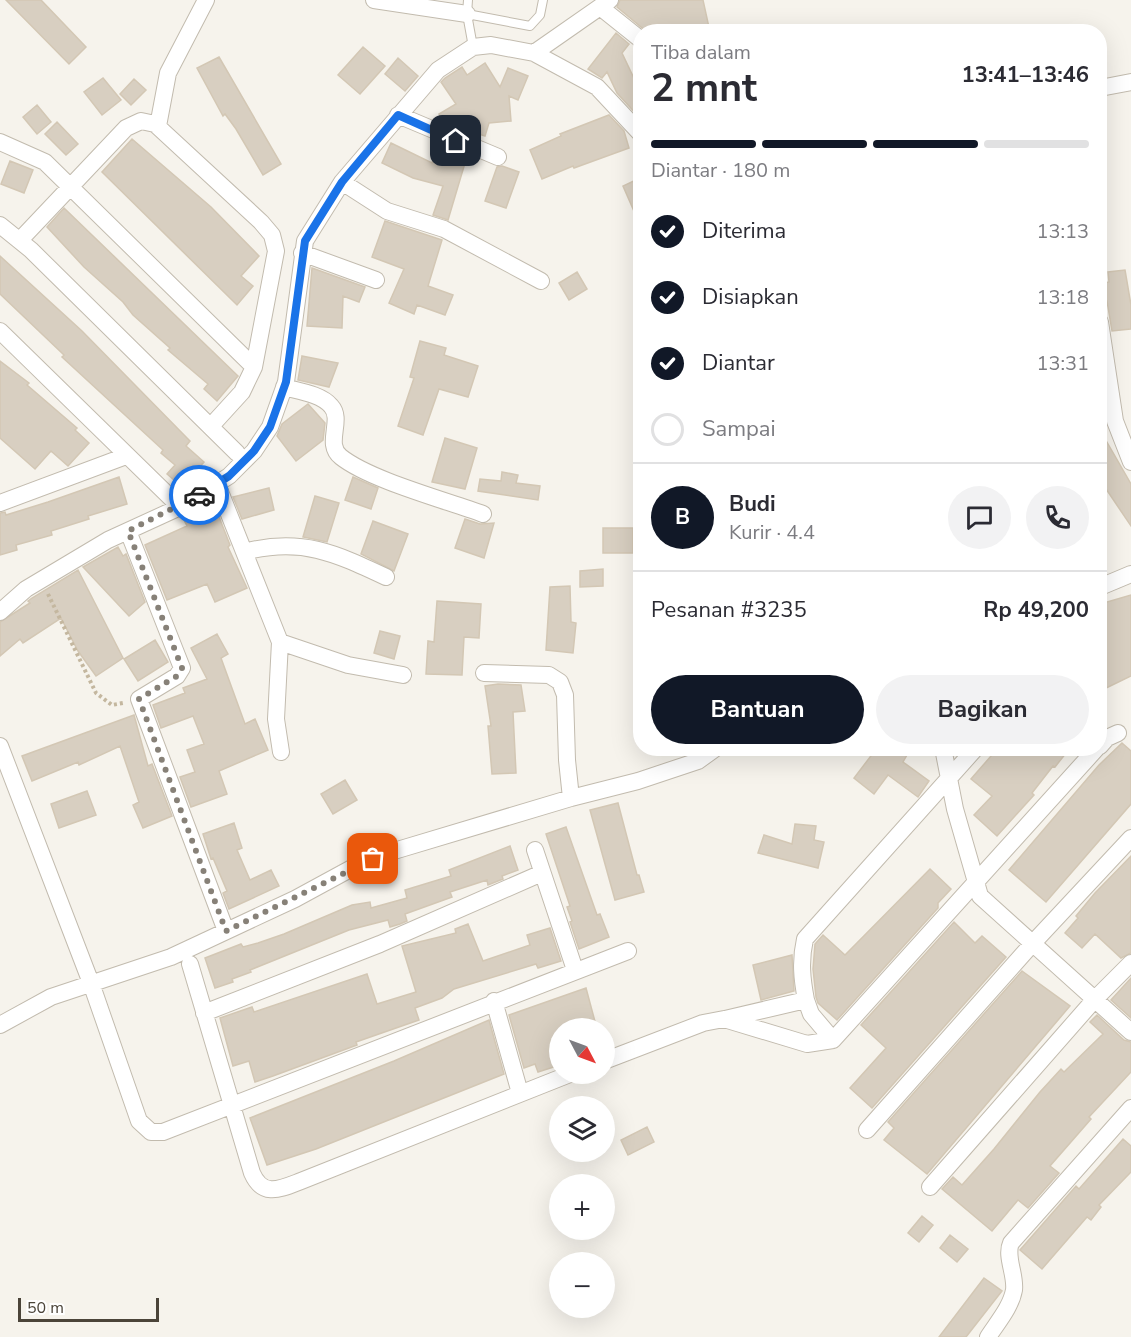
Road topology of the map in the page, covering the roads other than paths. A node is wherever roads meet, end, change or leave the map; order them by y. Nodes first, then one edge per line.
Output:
1 (206, 0) edge
2 (374, 0) edge
3 (543, 0) edge
4 (605, 3) edge
5 (467, 7) edge
6 (633, 32) edge
7 (473, 46) junction
8 (534, 53) junction
9 (1131, 82) edge
10 (1107, 87) edge
11 (398, 115) junction
12 (158, 126) junction
13 (633, 126) edge
14 (0, 142) edge
15 (498, 157) dead end
16 (342, 182) junction
17 (69, 186) junction
18 (0, 225) edge
19 (20, 240) junction
20 (302, 253) junction
21 (376, 280) dead end
22 (541, 281) dead end
23 (0, 331) edge
24 (254, 367) junction
25 (284, 387) junction
26 (1107, 400) edge
27 (211, 426) junction
28 (237, 453) dead end
29 (126, 456) junction
30 (1131, 462) edge
31 (217, 484) junction
32 (174, 501) dead end
33 (0, 503) edge
34 (483, 514) dead end
35 (128, 531) junction
36 (244, 552) junction
37 (1131, 574) edge
38 (386, 577) dead end
39 (1107, 584) edge
40 (0, 612) edge
41 (280, 642) junction
42 (484, 673) dead end
43 (404, 675) dead end
44 (1118, 733) dead end
45 (1107, 738) edge
46 (0, 746) edge
47 (280, 752) dead end
48 (705, 756) edge
49 (944, 756) edge
50 (969, 756) edge
51 (1090, 756) edge
52 (949, 781) junction
53 (571, 798) junction
54 (1130, 843) edge
55 (535, 850) dead end
56 (542, 873) junction
57 (976, 881) junction
58 (226, 931) junction
59 (1033, 943) junction
60 (628, 951) dead end
61 (1131, 963) edge
62 (190, 964) dead end
63 (575, 970) junction
64 (91, 983) junction
65 (1095, 999) junction
66 (806, 1000) junction
67 (494, 1001) junction
68 (204, 1013) junction
69 (724, 1019) junction
70 (0, 1025) edge
71 (1131, 1032) edge
72 (832, 1040) junction
73 (615, 1057) edge
74 (549, 1082) edge
75 (520, 1093) junction
76 (231, 1104) junction
77 (1131, 1108) edge
78 (867, 1130) dead end
79 (930, 1187) dead end
80 (988, 1337) edge

1 - 12 street
2 - 5 street
3 - 5 lane
4 - 6 street
4 - 8 street
5 - 7 lane
7 - 8 street
7 - 11 street
8 - 13 street
9 - 10 street
11 - 15 street
11 - 16 street
12 - 17 street
12 - 24 street
14 - 17 street
16 - 20 street
16 - 22 street
17 - 19 street
17 - 24 street
18 - 19 street
19 - 27 street
20 - 21 street
20 - 25 street
23 - 29 street
24 - 27 street
25 - 31 street
25 - 34 street
26 - 30 street
27 - 28 street
29 - 32 street
29 - 33 street
31 - 35 street
31 - 36 street
35 - 40 street
35 - 58 street
36 - 38 street
36 - 41 street
37 - 39 street
41 - 43 street
41 - 47 street
42 - 53 street
44 - 45 street
46 - 64 street
48 - 53 street
49 - 52 street
50 - 52 street
51 - 57 street
52 - 57 street
52 - 66 street
53 - 58 street
54 - 59 street
55 - 56 street
56 - 63 street
56 - 68 street
57 - 59 street
57 - 72 street
58 - 64 street
59 - 65 street
59 - 78 street
60 - 63 street
61 - 65 street
62 - 68 street
63 - 67 street
64 - 70 street
64 - 76 street
65 - 71 street
65 - 79 street
66 - 69 street
66 - 72 street
67 - 75 street
67 - 76 street
68 - 76 street
69 - 72 street
69 - 73 street
74 - 75 street
75 - 76 street
77 - 80 street

